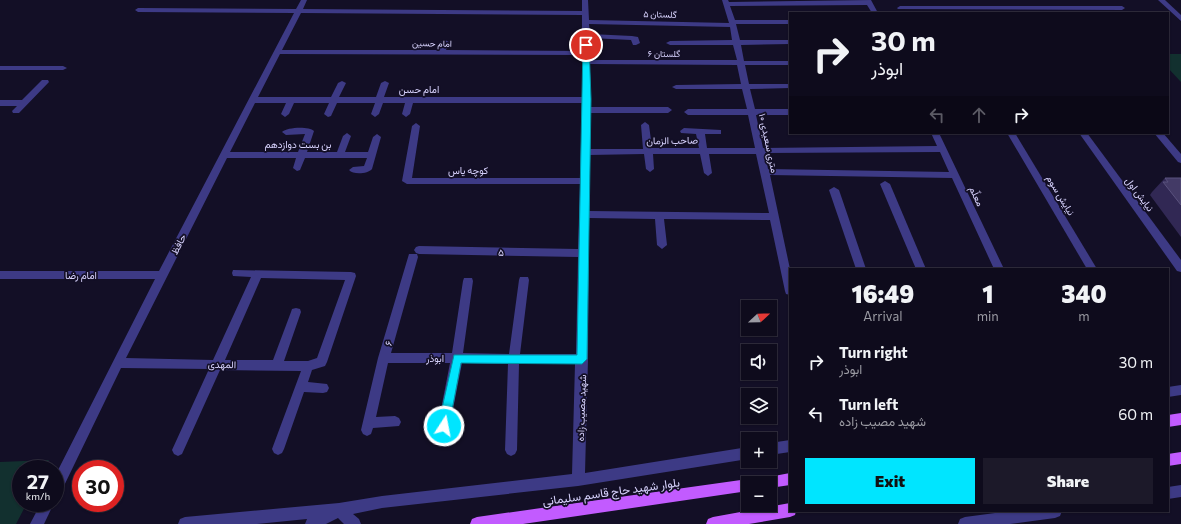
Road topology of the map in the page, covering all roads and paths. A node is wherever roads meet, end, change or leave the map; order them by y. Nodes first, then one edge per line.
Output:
1 (304, 0) edge
2 (585, 0) edge
3 (1161, 0) edge
4 (726, 2) edge
5 (869, 2) edge
6 (900, 8) dead end
7 (1122, 8) dead end
8 (138, 10) dead end
9 (941, 11) edge
10 (998, 11) edge
11 (1060, 11) edge
12 (298, 12) junction
13 (874, 12) edge
14 (586, 18) junction
15 (1181, 19) edge
16 (789, 22) edge
17 (733, 23) junction
18 (586, 36) junction
19 (445, 42) dead end
20 (789, 42) edge
21 (636, 43) dead end
22 (670, 43) dead end
23 (737, 43) junction
24 (398, 44) dead end
25 (277, 52) junction
26 (395, 53) junction
27 (442, 53) junction
28 (586, 58) junction
29 (741, 63) junction
30 (789, 63) edge
31 (0, 68) edge
32 (63, 68) dead end
33 (45, 82) dead end
34 (342, 83) dead end
35 (385, 83) dead end
36 (789, 86) edge
37 (676, 87) dead end
38 (746, 87) junction
39 (252, 100) junction
40 (291, 100) junction
41 (334, 100) junction
42 (379, 100) junction
43 (410, 100) junction
44 (0, 103) edge
45 (24, 103) junction
46 (587, 105) junction
47 (668, 110) dead end
48 (16, 112) dead end
49 (688, 112) dead end
50 (752, 112) junction
51 (789, 112) edge
52 (285, 114) dead end
53 (328, 114) dead end
54 (375, 114) dead end
55 (406, 114) dead end
56 (416, 126) dead end
57 (645, 126) dead end
58 (684, 131) dead end
59 (286, 132) dead end
60 (700, 132) junction
61 (718, 132) dead end
62 (936, 134) edge
63 (1011, 134) edge
64 (1083, 134) edge
65 (1159, 134) edge
66 (347, 136) dead end
67 (377, 137) dead end
68 (943, 149) junction
69 (760, 150) junction
70 (703, 151) junction
71 (585, 152) junction
72 (648, 152) junction
73 (224, 155) junction
74 (302, 155) junction
75 (340, 155) junction
76 (371, 155) junction
77 (1181, 160) edge
78 (297, 168) dead end
79 (650, 169) dead end
80 (353, 170) dead end
81 (764, 172) junction
82 (708, 173) dead end
83 (955, 175) junction
84 (584, 181) junction
85 (885, 184) dead end
86 (834, 190) dead end
87 (584, 214) junction
88 (659, 216) junction
89 (774, 217) junction
90 (662, 245) dead end
91 (584, 253) junction
92 (416, 254) joint
93 (861, 268) edge
94 (921, 268) edge
95 (999, 268) edge
96 (1091, 268) edge
97 (1181, 268) edge
98 (237, 273) dead end
99 (258, 274) junction
100 (0, 275) edge
101 (162, 275) junction
102 (524, 280) dead end
103 (468, 281) dead end
104 (789, 286) edge
105 (296, 312) dead end
106 (384, 358) junction
107 (457, 358) junction
108 (514, 359) junction
109 (582, 359) junction
110 (118, 363) junction
111 (217, 364) junction
112 (277, 365) junction
113 (308, 366) junction
114 (301, 387) junction
115 (323, 388) dead end
116 (1181, 390) edge
117 (1169, 392) edge
118 (1181, 419) edge
119 (1169, 421) edge
120 (395, 422) dead end
121 (441, 440) dead end
122 (789, 446) edge
123 (777, 448) edge
124 (278, 449) dead end
125 (178, 450) dead end
126 (511, 450) dead end
127 (741, 454) edge
128 (1181, 458) edge
129 (1169, 460) edge
130 (64, 471) edge
131 (789, 479) edge
132 (578, 480) junction
133 (777, 481) edge
134 (741, 486) edge
135 (1181, 491) edge
136 (1169, 493) edge
137 (339, 510) junction
138 (789, 510) edge
139 (43, 512) edge
140 (1048, 512) edge
141 (37, 524) edge
142 (185, 524) edge
143 (312, 524) edge
144 (354, 524) edge
145 (477, 524) edge
146 (713, 524) edge
147 (965, 524) edge

1 - 12 street, حافظ
2 - 14 street, شهید مصیب زاده
3 - 15 street
4 - 5 street
4 - 17 street, ۱۰ متری سعیدی
5 - 13 street
6 - 9 street
7 - 11 street
8 - 12 street, گلستان ۵
9 - 10 street
10 - 11 street
12 - 14 street, گلستان ۵
12 - 25 street, حافظ
14 - 17 street, گلستان ۵
14 - 18 street, شهید مصیب زاده
16 - 17 street, گلستان ۵
17 - 23 street, ۱۰ متری سعیدی
18 - 21 street
18 - 28 street, شهید مصیب زاده
19 - 27 street
20 - 23 street
22 - 23 street
23 - 29 street, ۱۰ متری سعیدی
24 - 26 street
25 - 26 street, امام حسین
25 - 39 street, حافظ
26 - 27 street, امام حسین
27 - 28 street, امام حسین
28 - 29 street, گلستان ۶
28 - 46 street, شهید مصیب زاده
29 - 30 street, گلستان ۶
29 - 38 street, ۱۰ متری سعیدی
31 - 32 street
33 - 45 street
34 - 41 street
35 - 42 street
36 - 38 street
37 - 38 street
38 - 50 street, ۱۰ متری سعیدی
39 - 40 street, امام حسن
39 - 73 street, حافظ
40 - 41 street, امام حسن
40 - 52 street
41 - 42 street, امام حسن
41 - 53 street
42 - 43 street, امام حسن
42 - 54 street
43 - 46 street, امام حسن
43 - 55 street
44 - 45 street
45 - 48 street
46 - 47 street, امام حسن
46 - 71 street, شهید مصیب زاده
49 - 50 street
50 - 51 street
50 - 69 street, ۱۰ متری سعیدی
56 - 84 street, کوچه یاس
57 - 72 street
58 - 60 street
59 - 74 street
60 - 61 street
60 - 70 street
62 - 68 street, معلّم
63 - 96 street, نیایش سوم
64 - 97 street, نیایش اول
65 - 77 street
66 - 75 street
67 - 76 street
68 - 69 street, صاحب الزمان
68 - 83 street, معلّم
69 - 70 street, صاحب الزمان
69 - 81 street, ۱۰ متری سعیدی
70 - 72 street, صاحب الزمان
70 - 82 street
71 - 72 street, صاحب الزمان
71 - 84 street, شهید مصیب زاده
72 - 79 street
73 - 74 street, بن بست دوازدهم
73 - 101 street, حافظ
74 - 75 street, بن بست دوازدهم
74 - 78 street
75 - 76 street, بن بست دوازدهم
76 - 80 street
81 - 83 street
81 - 89 street, ۱۰ متری سعیدی
83 - 95 street, معلّم
84 - 87 street, شهید مصیب زاده
85 - 94 street
86 - 93 street
87 - 88 street
87 - 91 street, شهید مصیب زاده
88 - 89 street
88 - 90 street
89 - 104 street, ۱۰ متری سعیدی
91 - 92 street, ۵
91 - 109 street, شهید مصیب زاده
92 - 106 street, ۶
98 - 99 street
99 - 111 street
99 - 113 street, المهدی
100 - 101 street, امام رضا
101 - 110 street, حافظ
102 - 108 street
103 - 107 street
105 - 112 street
106 - 107 street, ابوذر
106 - 120 street, ۶
107 - 108 street, ابوذر
107 - 121 street
108 - 109 street, ابوذر
108 - 126 street
109 - 132 street, شهید مصیب زاده
110 - 111 street, المهدی
110 - 130 street, حافظ
111 - 112 street, المهدی
111 - 125 street
112 - 113 street, المهدی
113 - 114 street
114 - 115 street
114 - 124 street
116 - 117 street
118 - 119 main road
122 - 123 street
127 - 132 street
128 - 129 main road
131 - 133 main road
132 - 137 street
134 - 145 main road, بلوار شهید حاج قاسم سلیمانی
135 - 136 street
137 - 142 street
137 - 143 street
137 - 144 street
138 - 146 main road
139 - 141 street
140 - 147 street

